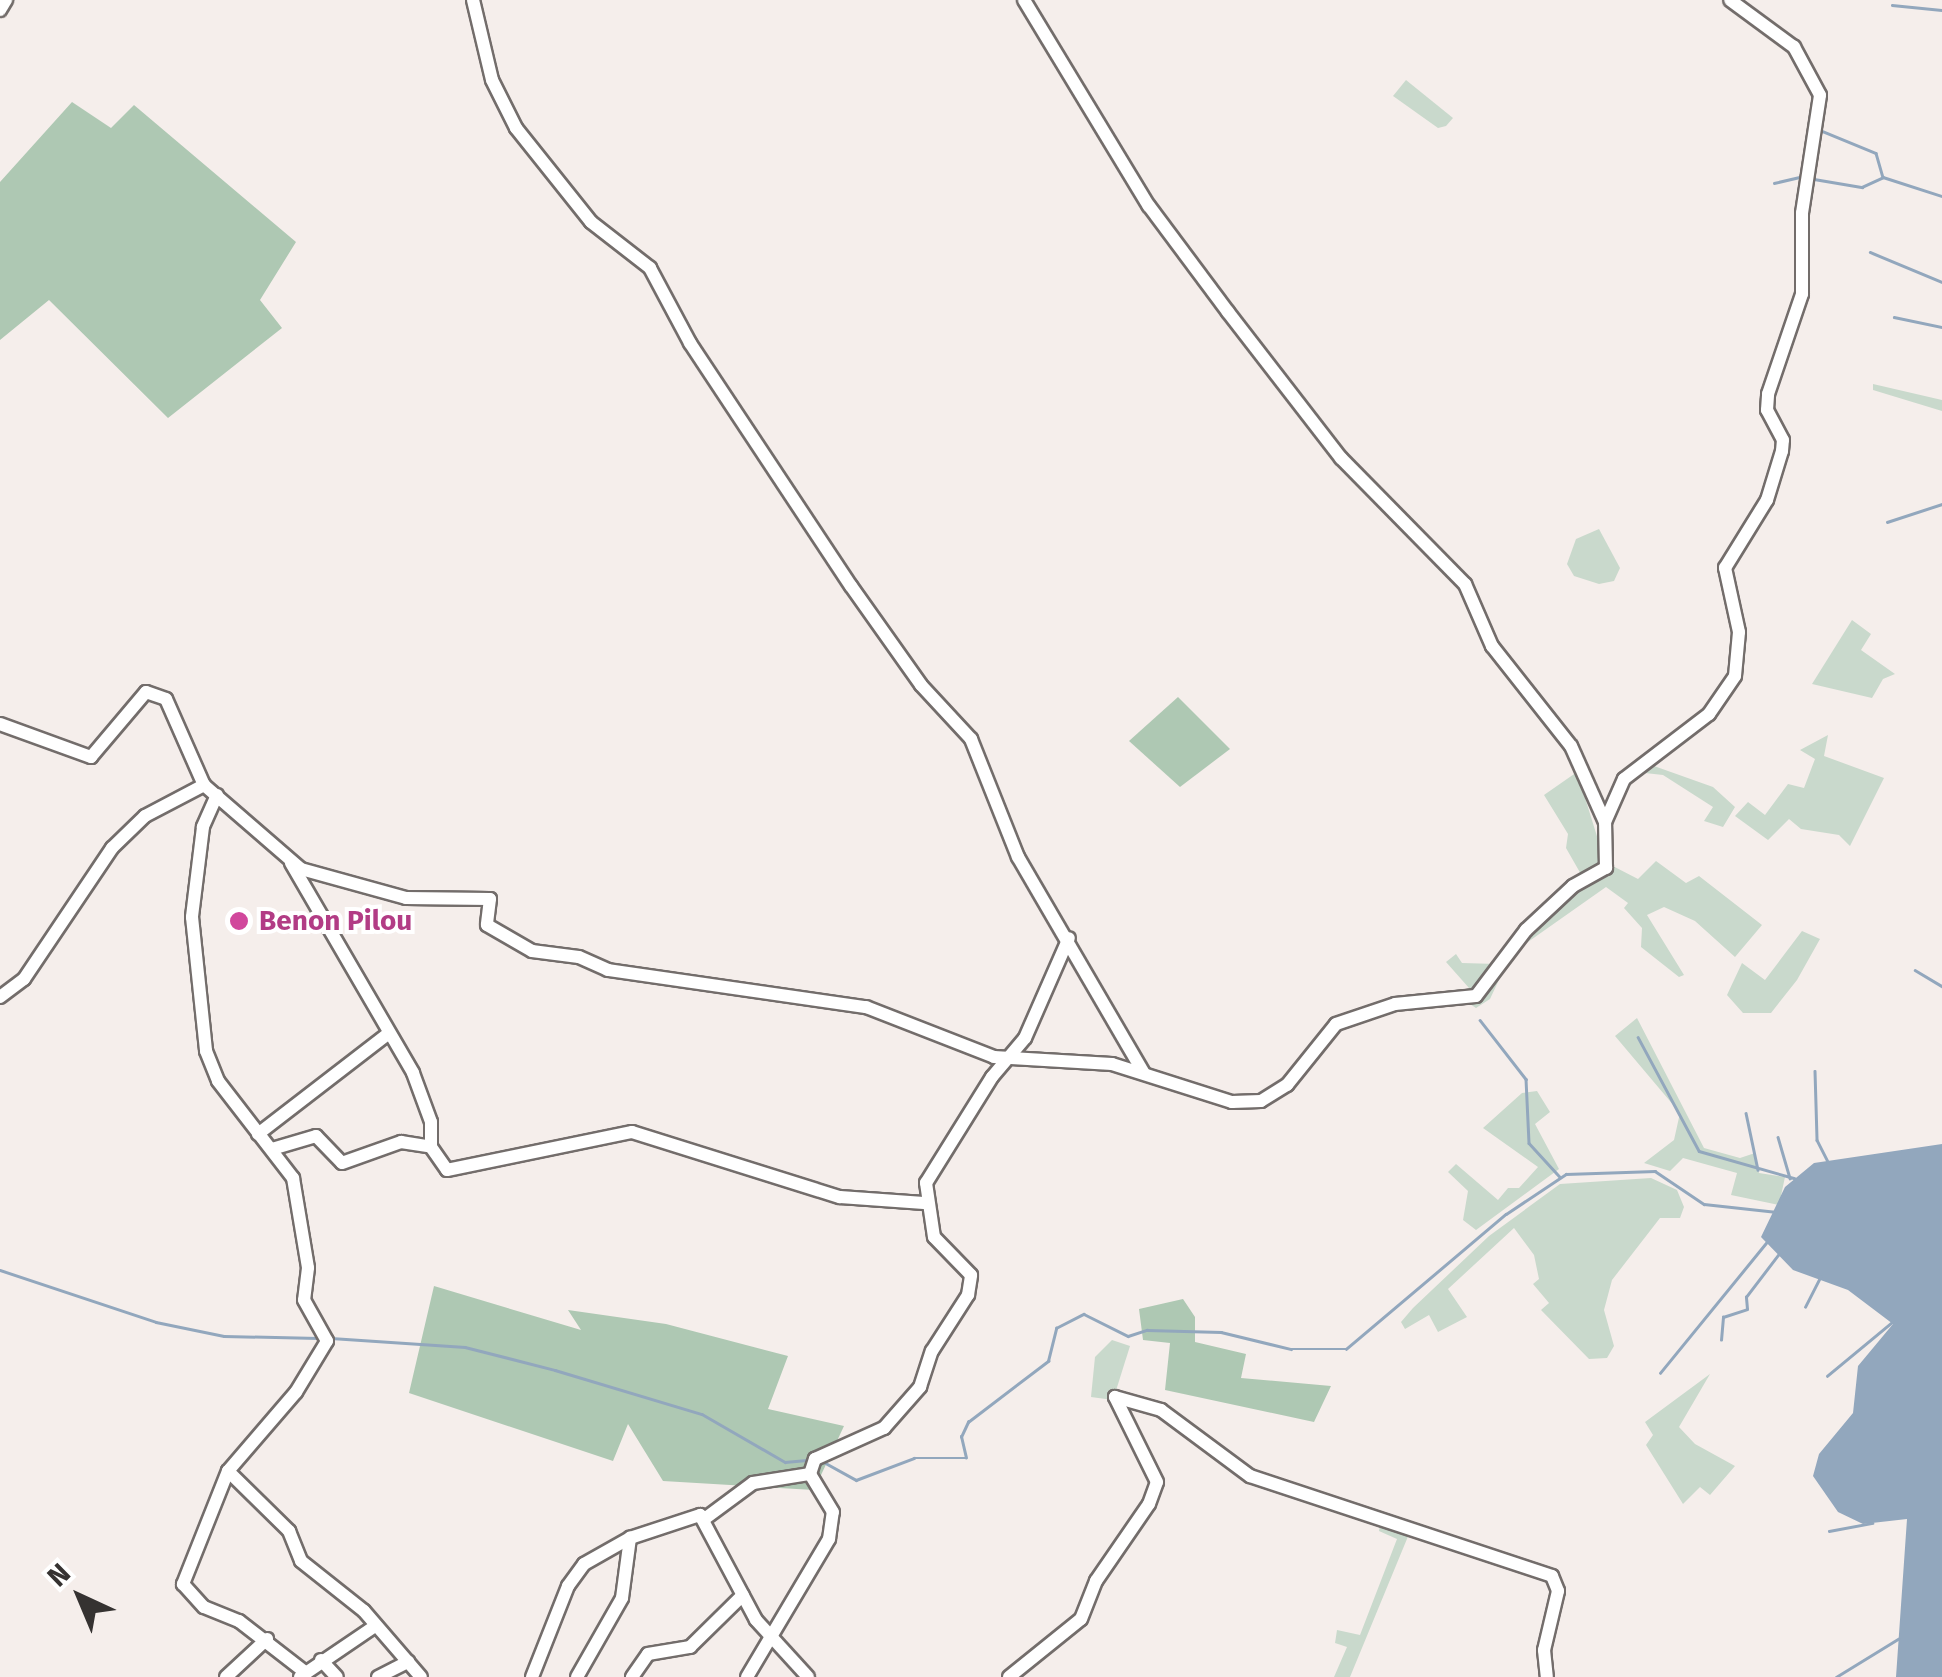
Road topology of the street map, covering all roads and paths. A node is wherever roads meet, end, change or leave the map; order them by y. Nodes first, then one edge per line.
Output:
1 (6, 0) edge
2 (473, 0) edge
3 (1024, 0) edge
4 (1730, 0) edge
5 (0, 10) edge
6 (0, 724) edge
7 (204, 785) junction
8 (217, 795) junction
9 (1606, 822) junction
10 (291, 863) junction
11 (1069, 938) junction
12 (0, 997) edge
13 (389, 1032) junction
14 (1006, 1059) junction
15 (1143, 1072) junction
16 (258, 1134) junction
17 (431, 1146) junction
18 (272, 1149) junction
19 (924, 1203) junction
20 (228, 1471) junction
21 (810, 1474) junction
22 (704, 1520) junction
23 (630, 1538) junction
24 (743, 1595) junction
25 (375, 1626) junction
26 (770, 1636) junction
27 (267, 1639) junction
28 (759, 1658) junction
29 (321, 1660) junction
30 (408, 1662) junction
31 (303, 1675) edge
32 (226, 1677) edge
33 (338, 1677) edge
34 (378, 1677) edge
35 (421, 1677) edge
36 (532, 1677) edge
37 (577, 1677) edge
38 (632, 1677) edge
39 (747, 1677) edge
40 (761, 1677) edge
41 (808, 1677) edge
42 (1010, 1677) edge
43 (1547, 1677) edge

1 - 5 street
2 - 11 street
3 - 9 street
4 - 9 street
6 - 7 street
7 - 8 street
7 - 12 street
8 - 10 street
8 - 16 street
9 - 15 street
10 - 13 street
10 - 14 street
11 - 14 street
11 - 15 street
13 - 16 street
13 - 17 street
14 - 15 street
14 - 19 street
16 - 18 street
17 - 18 street
17 - 19 street
18 - 20 street
19 - 21 street
20 - 25 street
20 - 27 street
21 - 22 street
21 - 26 street
22 - 23 street
22 - 24 street
23 - 36 street
23 - 37 street
24 - 26 street
24 - 38 street
25 - 29 street
25 - 30 street
26 - 28 street
26 - 41 street
27 - 31 street
27 - 32 street
28 - 39 street
28 - 40 street
29 - 31 street
29 - 33 street
30 - 34 street
30 - 35 street
42 - 43 street

